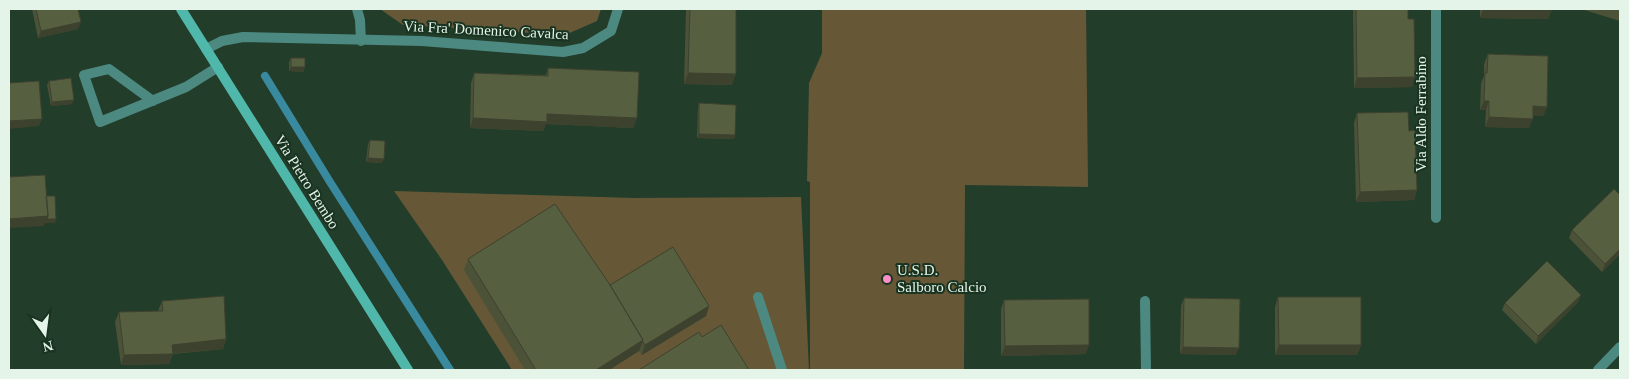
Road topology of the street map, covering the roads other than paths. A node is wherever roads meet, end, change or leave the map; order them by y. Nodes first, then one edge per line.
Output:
1 (181, 9) edge
2 (357, 9) edge
3 (618, 9) edge
4 (1436, 9) edge
5 (361, 40) junction
6 (206, 49) junction
7 (218, 67) junction
8 (153, 101) junction
9 (1436, 218) dead end
10 (758, 297) dead end
11 (1145, 301) dead end
12 (1620, 347) edge
13 (408, 370) edge
14 (782, 370) edge
15 (1146, 370) edge
16 (1598, 370) edge

1 - 6 main road, Via Pietro Bembo
2 - 5 street
3 - 5 street, Via Fra' Domenico Cavalca
4 - 9 street, Via Aldo Ferrabino
5 - 6 street, Via Fra' Domenico Cavalca
6 - 7 main road, Via Pietro Bembo
7 - 8 street
7 - 13 main road, Via Pietro Bembo
8 - 8 street
10 - 14 street
11 - 15 street
12 - 16 street

